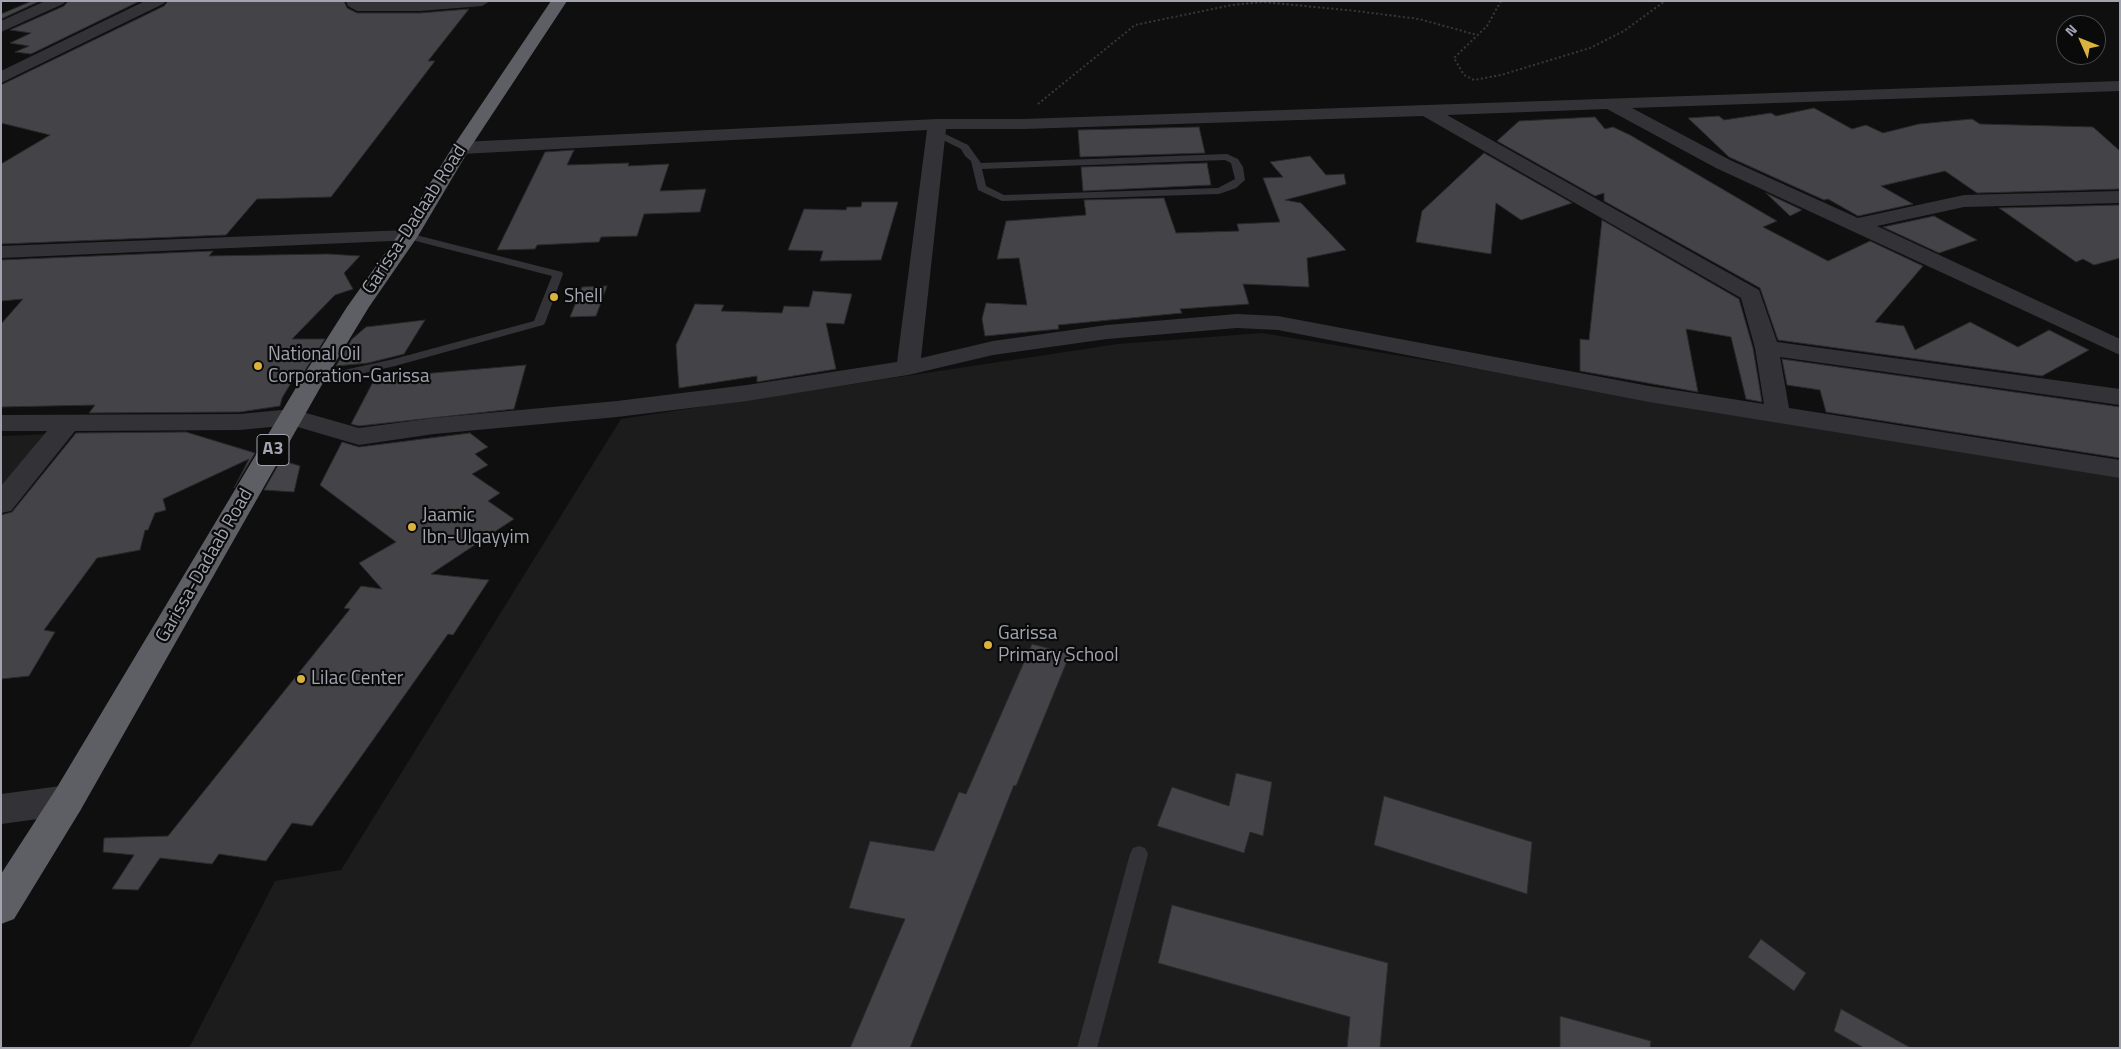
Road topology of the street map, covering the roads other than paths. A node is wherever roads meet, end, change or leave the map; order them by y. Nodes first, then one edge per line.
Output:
1 (58, 1) edge
2 (158, 1) edge
3 (355, 1) edge
4 (482, 1) edge
5 (559, 1) edge
6 (1, 27) edge
7 (1, 78) edge
8 (2120, 86) edge
9 (1608, 103) junction
10 (1424, 109) junction
11 (937, 128) junction
12 (461, 148) junction
13 (978, 166) junction
14 (2120, 197) edge
15 (1857, 224) junction
16 (408, 236) junction
17 (1, 252) edge
18 (1767, 348) junction
19 (2120, 348) edge
20 (908, 368) junction
21 (312, 381) junction
22 (2120, 397) edge
23 (1778, 416) junction
24 (292, 417) junction
25 (1, 423) edge
26 (68, 423) junction
27 (2120, 469) edge
28 (1, 504) edge
29 (68, 800) junction
30 (1, 809) edge
31 (1139, 854) dead end
32 (1, 907) edge
33 (1087, 1048) edge

1 - 6 street
2 - 7 street
3 - 4 street
5 - 12 highway, Garissa-Dadaab Road / A3
8 - 9 street
9 - 10 street
9 - 15 street
10 - 11 street
10 - 18 street
11 - 12 street
11 - 13 lane
11 - 20 street
12 - 16 highway, Garissa-Dadaab Road / A3
13 - 13 lane
14 - 15 street
15 - 19 street
16 - 17 street
16 - 21 highway, Garissa-Dadaab Road / A3
16 - 21 lane
18 - 22 street
18 - 23 street
20 - 23 street
20 - 24 street
21 - 24 highway, Garissa-Dadaab Road / A3
23 - 27 street
24 - 26 street
24 - 29 highway, Garissa-Dadaab Road / A3
25 - 26 street
26 - 28 street
29 - 30 street
29 - 32 highway, Garissa-Dadaab Road / A3
31 - 33 lane

